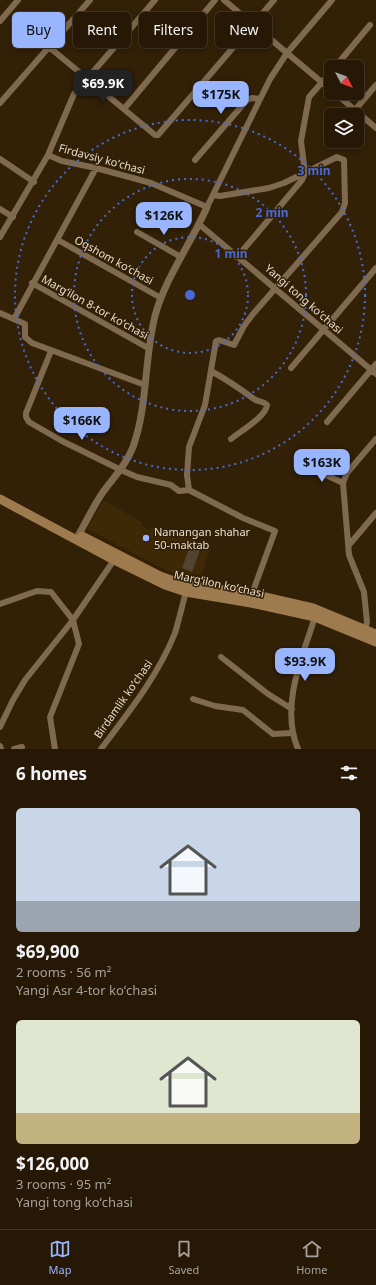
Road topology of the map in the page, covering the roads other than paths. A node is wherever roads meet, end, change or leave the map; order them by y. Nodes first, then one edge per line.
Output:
1 (18, 0) edge
2 (90, 0) edge
3 (155, 0) edge
4 (215, 0) edge
5 (224, 0) edge
6 (274, 0) edge
7 (332, 0) edge
8 (239, 12) edge
9 (264, 12) edge
10 (0, 21) edge
11 (370, 25) dead end
12 (65, 29) edge
13 (272, 39) edge
14 (48, 48) edge
15 (50, 48) edge
16 (234, 48) edge
17 (287, 52) junction
18 (341, 60) edge
19 (87, 79) junction
20 (322, 82) joint
21 (376, 85) edge
22 (260, 99) junction
23 (344, 100) edge
24 (0, 103) edge
25 (354, 108) edge
26 (358, 108) edge
27 (124, 109) junction
28 (364, 117) edge
29 (376, 128) edge
30 (48, 155) junction
31 (0, 159) edge
32 (195, 160) dead end
33 (96, 168) junction
34 (305, 173) junction
35 (34, 182) junction
36 (213, 195) junction
37 (208, 207) junction
38 (0, 209) edge
39 (13, 217) junction
40 (200, 224) junction
41 (137, 232) dead end
42 (0, 238) edge
43 (58, 240) junction
44 (238, 256) junction
45 (181, 258) junction
46 (376, 268) edge
47 (32, 283) junction
48 (275, 287) junction
49 (161, 298) junction
50 (0, 313) edge
51 (14, 319) junction
52 (323, 330) junction
53 (148, 348) junction
54 (51, 351) junction
55 (376, 364) edge
56 (291, 368) dead end
57 (211, 371) junction
58 (374, 372) edge
59 (145, 384) junction
60 (327, 422) dead end
61 (231, 439) dead end
62 (376, 439) edge
63 (309, 467) dead end
64 (121, 470) junction
65 (343, 483) junction
66 (189, 490) junction
67 (0, 493) edge
68 (0, 499) edge
69 (375, 515) edge
70 (79, 534) junction
71 (349, 545) junction
72 (114, 560) junction
73 (186, 592) junction
74 (252, 594) junction
75 (0, 603) edge
76 (315, 617) junction
77 (73, 620) junction
78 (365, 630) junction
79 (376, 634) edge
80 (376, 642) edge
81 (221, 657) dead end
82 (193, 699) dead end
83 (292, 709) junction
84 (0, 727) edge
85 (293, 733) junction
86 (22, 747) dead end
87 (14, 749) edge
88 (56, 749) edge
89 (100, 749) edge
90 (298, 749) edge

1 - 10 street
2 - 12 street
3 - 19 street, Firdavsiy koʻchasi
4 - 27 street
5 - 8 street
6 - 9 street
7 - 17 street
11 - 18 street
13 - 17 street
14 - 24 street
15 - 19 street
16 - 27 street
17 - 20 street
17 - 22 street
19 - 27 street
19 - 30 street, Firdavsiy koʻchasi
20 - 34 street
21 - 26 street
22 - 32 street
22 - 36 street
23 - 25 street
28 - 29 street
30 - 33 street, Firdavsiy koʻchasi
30 - 35 street
31 - 35 street
33 - 37 street, Firdavsiy koʻchasi
33 - 43 street, Oqshom koʻchasi
34 - 36 street
34 - 44 street
34 - 48 street
35 - 39 street
36 - 37 street
37 - 40 street
38 - 39 street
39 - 42 street
40 - 44 street, Yangi tong koʻchasi
40 - 45 street
41 - 45 street
43 - 47 street, Oqshom koʻchasi
43 - 49 street, Oqshom koʻchasi
44 - 48 street, Yangi tong koʻchasi
45 - 49 street
46 - 52 street
47 - 51 street, Oqshom koʻchasi
47 - 53 street, Margʻilon 8-tor koʻchasi
48 - 52 street, Yangi tong koʻchasi
48 - 57 street
49 - 53 street
50 - 51 street
51 - 54 street
52 - 56 street
52 - 58 street, Yangi tong koʻchasi
53 - 59 street
54 - 59 street
54 - 64 street
55 - 58 street
57 - 61 street
57 - 66 street
58 - 60 street
59 - 64 street
62 - 65 street
63 - 65 street
64 - 66 street
64 - 70 street
65 - 71 street
66 - 74 street
67 - 70 main road, Margʻilon koʻchasi
68 - 72 main road, Margʻilon koʻchasi
69 - 71 street
70 - 74 main road, Margʻilon koʻchasi
71 - 78 street
72 - 73 main road, Margʻilon koʻchasi
72 - 77 street
73 - 76 main road, Margʻilon koʻchasi
73 - 89 street, Birdamlik koʻchasi
74 - 78 main road, Margʻilon koʻchasi
75 - 77 street
76 - 80 main road, Margʻilon koʻchasi
76 - 83 street
77 - 84 street
77 - 88 street
78 - 79 main road, Margʻilon koʻchasi
81 - 83 street
82 - 85 street
83 - 85 street
85 - 90 street
86 - 87 street

